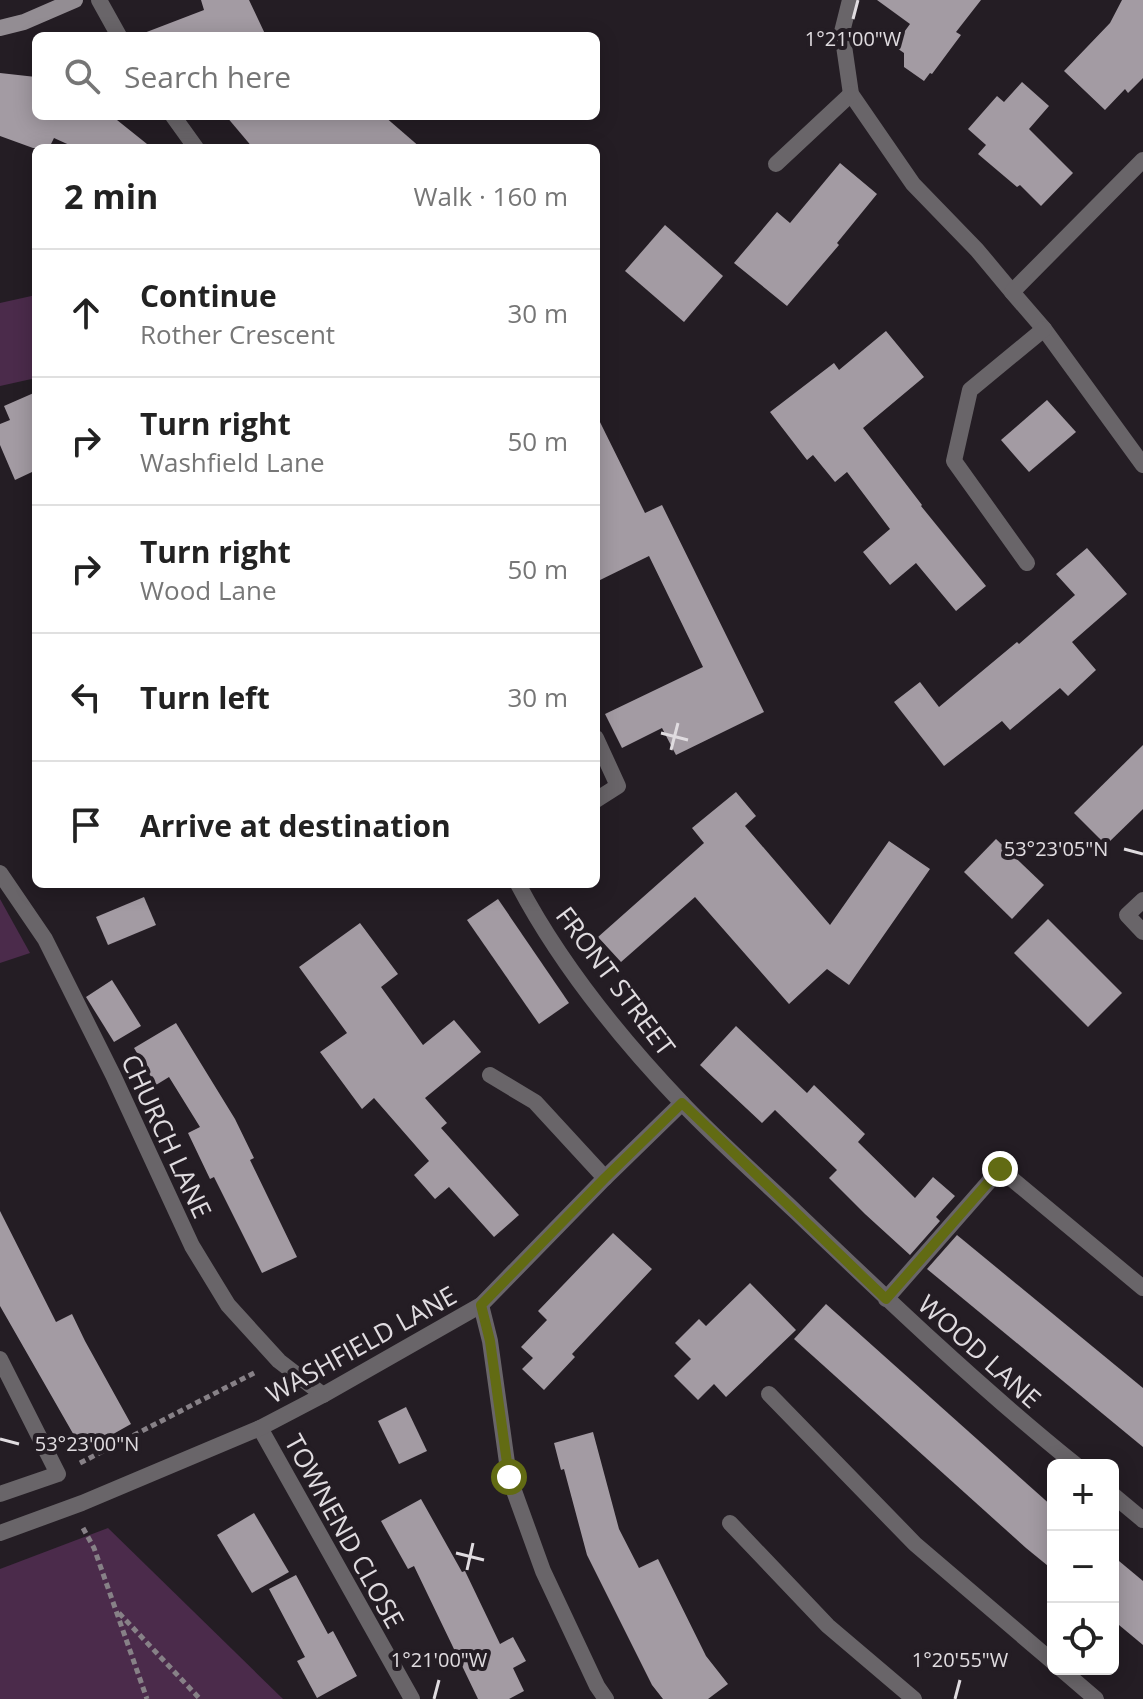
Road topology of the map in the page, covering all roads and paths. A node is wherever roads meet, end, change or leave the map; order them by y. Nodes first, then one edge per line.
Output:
1 (75, 0) edge
2 (99, 0) edge
3 (850, 0) edge
4 (0, 28) edge
5 (117, 32) edge
6 (851, 94) junction
7 (176, 120) edge
8 (193, 144) edge
9 (1143, 160) edge
10 (776, 164) dead end
11 (1012, 292) junction
12 (1044, 329) junction
13 (1143, 465) edge
14 (1027, 563) dead end
15 (600, 747) edge
16 (600, 797) edge
17 (0, 873) edge
18 (520, 888) edge
19 (1143, 900) edge
20 (1143, 932) edge
21 (490, 1075) dead end
22 (682, 1103) junction
23 (605, 1178) junction
24 (1143, 1288) edge
25 (886, 1299) junction
26 (481, 1305) junction
27 (0, 1359) edge
28 (279, 1361) junction
29 (769, 1394) dead end
30 (323, 1395) junction
31 (260, 1428) junction
32 (1069, 1459) edge
33 (58, 1474) junction
34 (0, 1494) edge
35 (1119, 1500) edge
36 (1143, 1520) edge
37 (730, 1523) dead end
38 (0, 1533) edge
39 (94, 1548) dead end
40 (116, 1609) junction
41 (1047, 1657) edge
42 (1068, 1675) edge
43 (147, 1699) edge
44 (200, 1699) edge
45 (412, 1699) edge
46 (606, 1699) edge
47 (914, 1699) edge
48 (1096, 1699) edge

1 - 4 main road
2 - 5 street
3 - 6 street
6 - 10 street
6 - 11 street
7 - 8 street
9 - 11 street
11 - 12 street
12 - 13 street
12 - 14 street
15 - 16 street
17 - 28 street, CHURCH LANE
18 - 22 street, FRONT STREET
19 - 20 street
21 - 23 street
22 - 23 street, WASHFIELD LANE
22 - 25 street, WOOD LANE
23 - 26 street, WASHFIELD LANE
24 - 25 street
25 - 32 street, WOOD LANE
26 - 30 street, WASHFIELD LANE
26 - 46 street
27 - 33 street
28 - 30 street, CHURCH LANE
28 - 33 path
29 - 41 street
30 - 31 street, WASHFIELD LANE
31 - 38 street, WASHFIELD LANE
31 - 45 street, TOWNEND CLOSE
33 - 34 street
35 - 36 street
37 - 47 street
39 - 40 path
40 - 43 path
40 - 44 path
42 - 48 street

